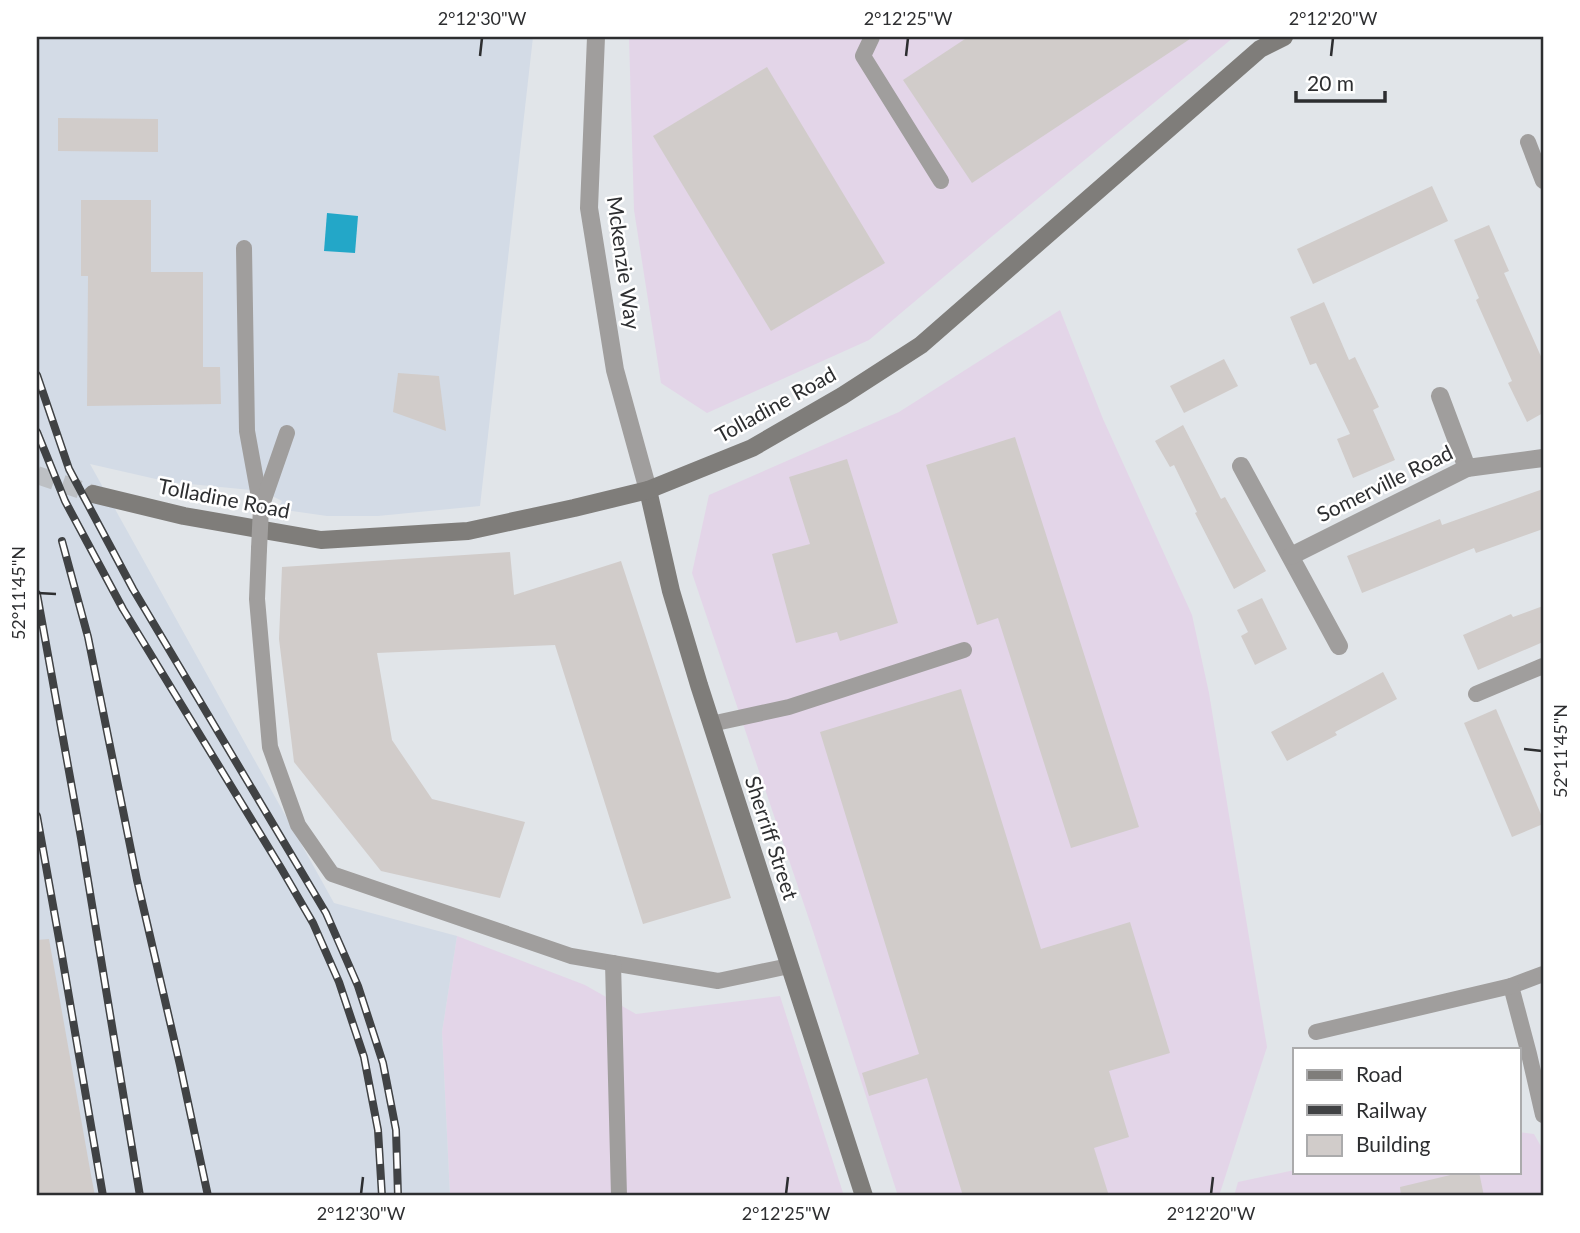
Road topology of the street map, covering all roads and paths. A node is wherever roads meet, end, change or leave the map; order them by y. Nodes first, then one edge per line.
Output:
1 (596, 37) edge
2 (872, 37) edge
3 (1277, 38) edge
4 (1528, 142) dead end
5 (942, 181) dead end
6 (1543, 181) edge
7 (244, 248) dead end
8 (1440, 396) dead end
9 (287, 433) dead end
10 (1543, 458) edge
11 (1241, 466) dead end
12 (1467, 468) junction
13 (648, 490) junction
14 (93, 494) tunnel mouth
15 (261, 508) junction
16 (1291, 556) junction
17 (1339, 646) dead end
18 (964, 650) dead end
19 (1543, 666) edge
20 (1476, 694) dead end
21 (711, 724) junction
22 (613, 963) junction
23 (789, 966) junction
24 (1543, 974) edge
25 (1511, 986) junction
26 (1316, 1032) dead end
27 (1530, 1053) edge
28 (1543, 1115) edge
29 (619, 1196) edge
30 (864, 1196) edge

1 - 13 street, Mckenzie Way
2 - 5 lane
3 - 13 main road, Tolladine Road
4 - 6 lane
7 - 15 lane
8 - 12 street
9 - 15 lane
10 - 12 street, Somerville Road
11 - 16 street
12 - 16 street, Somerville Road
13 - 14 main road, Tolladine Road
13 - 21 main road, Sherriff Street
15 - 22 lane, bridge
16 - 17 street
18 - 21 lane
19 - 20 lane
21 - 23 main road, Sherriff Street
22 - 23 lane
22 - 29 lane
23 - 30 main road, Sherriff Street
24 - 25 lane
25 - 26 lane
25 - 27 lane
27 - 28 lane

